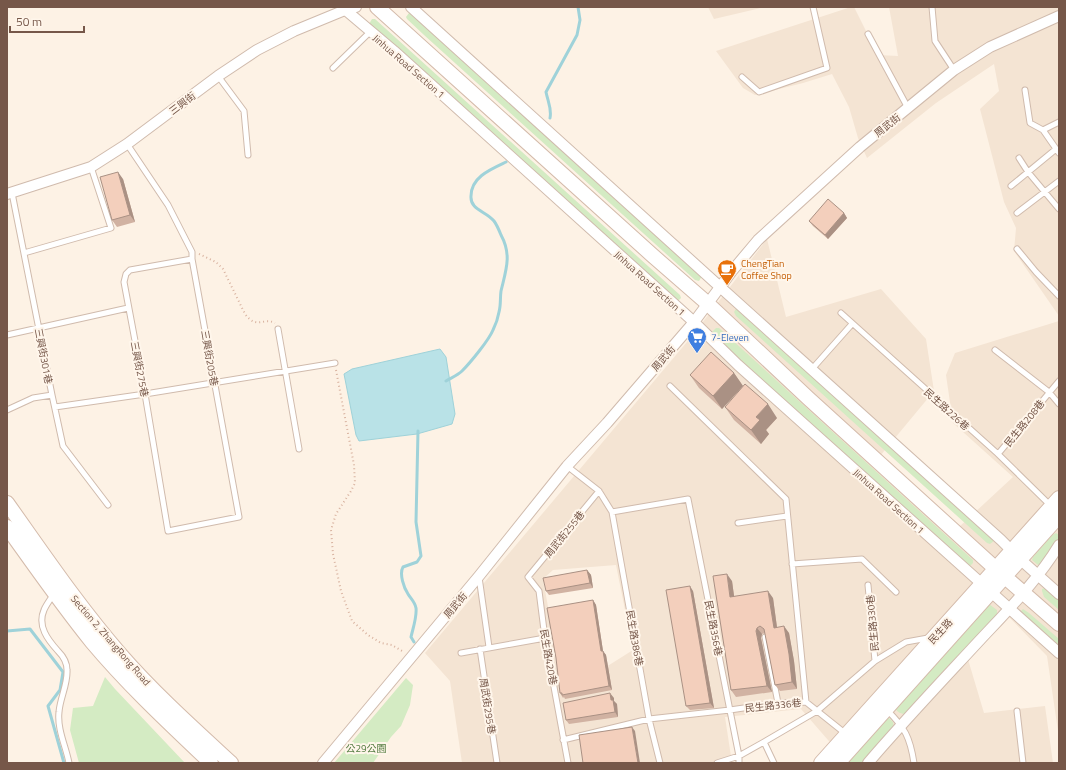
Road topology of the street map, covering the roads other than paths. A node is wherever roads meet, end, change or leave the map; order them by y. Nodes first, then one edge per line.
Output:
1 (356, 7) edge
2 (377, 7) edge
3 (411, 7) edge
4 (813, 7) edge
5 (932, 7) edge
6 (344, 8) edge
7 (1059, 16) edge
8 (370, 32) junction
9 (868, 34) dead end
10 (333, 68) dead end
11 (954, 70) junction
12 (218, 76) junction
13 (742, 78) dead end
14 (1025, 90) dead end
15 (908, 108) junction
16 (1059, 122) edge
17 (1043, 130) junction
18 (127, 144) junction
19 (1057, 151) edge
20 (248, 156) dead end
21 (1019, 158) dead end
22 (91, 167) junction
23 (1028, 172) junction
24 (1059, 182) edge
25 (1010, 186) dead end
26 (1044, 193) junction
27 (10, 194) edge
28 (1059, 209) edge
29 (1017, 213) dead end
30 (1017, 249) dead end
31 (24, 253) junction
32 (192, 259) junction
33 (721, 287) junction
34 (1059, 296) edge
35 (707, 303) junction
36 (128, 308) junction
37 (841, 313) dead end
38 (694, 322) junction
39 (852, 324) junction
40 (38, 328) junction
41 (278, 329) road end
42 (7, 335) edge
43 (995, 350) dead end
44 (335, 363) road end
45 (812, 369) junction
46 (286, 371) junction
47 (1059, 381) edge
48 (214, 383) junction
49 (670, 386) dead end
50 (1049, 392) junction
51 (145, 394) junction
52 (52, 395) junction
53 (1059, 404) edge
54 (54, 407) junction
55 (7, 410) edge
56 (299, 449) dead end
57 (998, 454) junction
58 (567, 466) junction
59 (599, 491) junction
60 (7, 503) edge
61 (108, 505) dead end
62 (1057, 508) edge
63 (612, 512) junction
64 (787, 516) junction
65 (738, 523) dead end
66 (7, 527) edge
67 (168, 531) joint
68 (1059, 545) edge
69 (1016, 556) junction
70 (792, 564) junction
71 (1001, 573) junction
72 (1037, 574) junction
73 (479, 576) junction
74 (528, 577) joint
75 (868, 585) dead end
76 (59, 588) junction
77 (987, 588) junction
78 (896, 592) dead end
79 (1023, 592) junction
80 (1059, 594) edge
81 (1010, 608) junction
82 (1059, 624) edge
83 (765, 637) edge
84 (546, 638) junction
85 (933, 638) junction
86 (489, 647) junction
87 (480, 649) junction
88 (461, 653) dead end
89 (1059, 653) edge
90 (875, 661) junction
91 (806, 702) junction
92 (778, 703) junction
93 (564, 704) edge
94 (557, 705) junction
95 (881, 705) junction
96 (730, 710) junction
97 (817, 711) junction
98 (1017, 711) dead end
99 (649, 719) junction
100 (902, 724) junction
101 (847, 734) junction
102 (563, 740) junction
103 (764, 742) junction
104 (739, 756) junction
105 (69, 763) edge
106 (211, 763) edge
107 (231, 763) edge
108 (323, 763) edge
109 (497, 763) edge
110 (568, 763) edge
111 (660, 763) edge
112 (717, 763) edge
113 (738, 763) edge
114 (774, 763) edge
115 (821, 763) edge
116 (838, 763) edge
117 (868, 763) edge
118 (914, 763) edge
119 (1023, 763) edge

1 - 6 street, 三興街
2 - 35 street
3 - 33 street
4 - 13 lane
5 - 11 lane
6 - 8 street, Jinhua Road Section 1
6 - 12 street, 三興街
7 - 11 street, 周武街
8 - 10 lane
8 - 38 street, Jinhua Road Section 1
9 - 15 lane
11 - 15 street, 周武街
12 - 18 street, 三興街
12 - 20 lane
14 - 17 lane
15 - 33 street, 周武街
16 - 17 lane
17 - 19 lane
18 - 22 street, 三興街
18 - 32 lane, 三興街205巷
19 - 23 lane
21 - 23 lane
22 - 27 street, 三興街
22 - 31 lane
23 - 25 lane
23 - 26 lane
24 - 26 lane
26 - 28 lane
26 - 29 lane
27 - 31 lane, 三興街301巷
30 - 34 lane
31 - 40 lane, 三興街301巷
32 - 36 lane, 三興街275巷
32 - 48 lane, 三興街205巷
33 - 35 street, 周武街
33 - 45 street
35 - 38 street, 周武街
35 - 71 street
36 - 40 lane
36 - 51 lane, 三興街275巷
37 - 39 lane, 民生路226巷
38 - 58 street, 周武街
38 - 77 street, Jinhua Road Section 1
39 - 45 lane
39 - 57 lane, 民生路226巷
40 - 42 lane
40 - 52 lane, 三興街301巷
41 - 46 lane
43 - 50 lane, 民生路208巷
44 - 46 lane
45 - 69 street
46 - 48 lane
46 - 56 lane
47 - 50 lane, 民生路208巷
48 - 51 lane
48 - 67 lane, 三興街205巷
49 - 64 lane, 民生路336巷
50 - 53 lane, 民生路208巷
50 - 57 lane, 民生路208巷
51 - 54 lane
51 - 67 lane, 三興街275巷
52 - 54 lane, 三興街301巷
52 - 55 lane
54 - 61 lane, 三興街301巷
57 - 62 lane, 民生路226巷
58 - 59 lane
58 - 73 street, 周武街
59 - 63 lane
59 - 74 lane, 周武街255巷
60 - 76 street, Section 2, ZhangRong Road
62 - 69 street, 民生路
63 - 96 lane, 民生路356巷
63 - 99 lane, 民生路386巷
64 - 65 lane
64 - 70 lane, 民生路336巷
66 - 76 street, Section 2, ZhangRong Road
68 - 72 street
69 - 71 street, 民生路
69 - 72 street
70 - 78 lane
70 - 91 lane, 民生路336巷
71 - 77 street, 民生路
71 - 79 street
72 - 79 street
72 - 80 street
73 - 86 lane
73 - 108 street, 周武街
74 - 84 lane, 民生路420巷
75 - 90 lane, 民生路330巷
76 - 105 lane
76 - 106 street, Section 2, ZhangRong Road
76 - 107 street, Section 2, ZhangRong Road
77 - 81 street, Jinhua Road Section 1
77 - 85 street, 民生路
77 - 95 street, 民生路
79 - 81 street
79 - 82 street
81 - 89 street, Jinhua Road Section 1
81 - 100 street
83 - 92 lane
84 - 86 lane
84 - 94 lane, 民生路420巷
85 - 90 lane
85 - 95 street, 民生路
86 - 87 lane
87 - 88 lane
87 - 109 lane, 周武街295巷
90 - 97 lane
91 - 92 lane, 民生路336巷
91 - 97 lane
92 - 96 lane, 民生路336巷
93 - 94 lane
94 - 102 lane, 民生路420巷
95 - 100 lane
95 - 101 street, 民生路
95 - 116 street, 民生路
96 - 99 lane, 民生路336巷
96 - 104 lane, 民生路356巷
97 - 101 lane
97 - 103 lane
98 - 119 lane
99 - 102 lane
99 - 111 lane, 民生路386巷
100 - 117 street
100 - 118 lane
101 - 115 street, 民生路
102 - 110 lane, 民生路420巷
103 - 104 lane
103 - 114 lane
104 - 112 lane
104 - 113 lane, 民生路356巷

